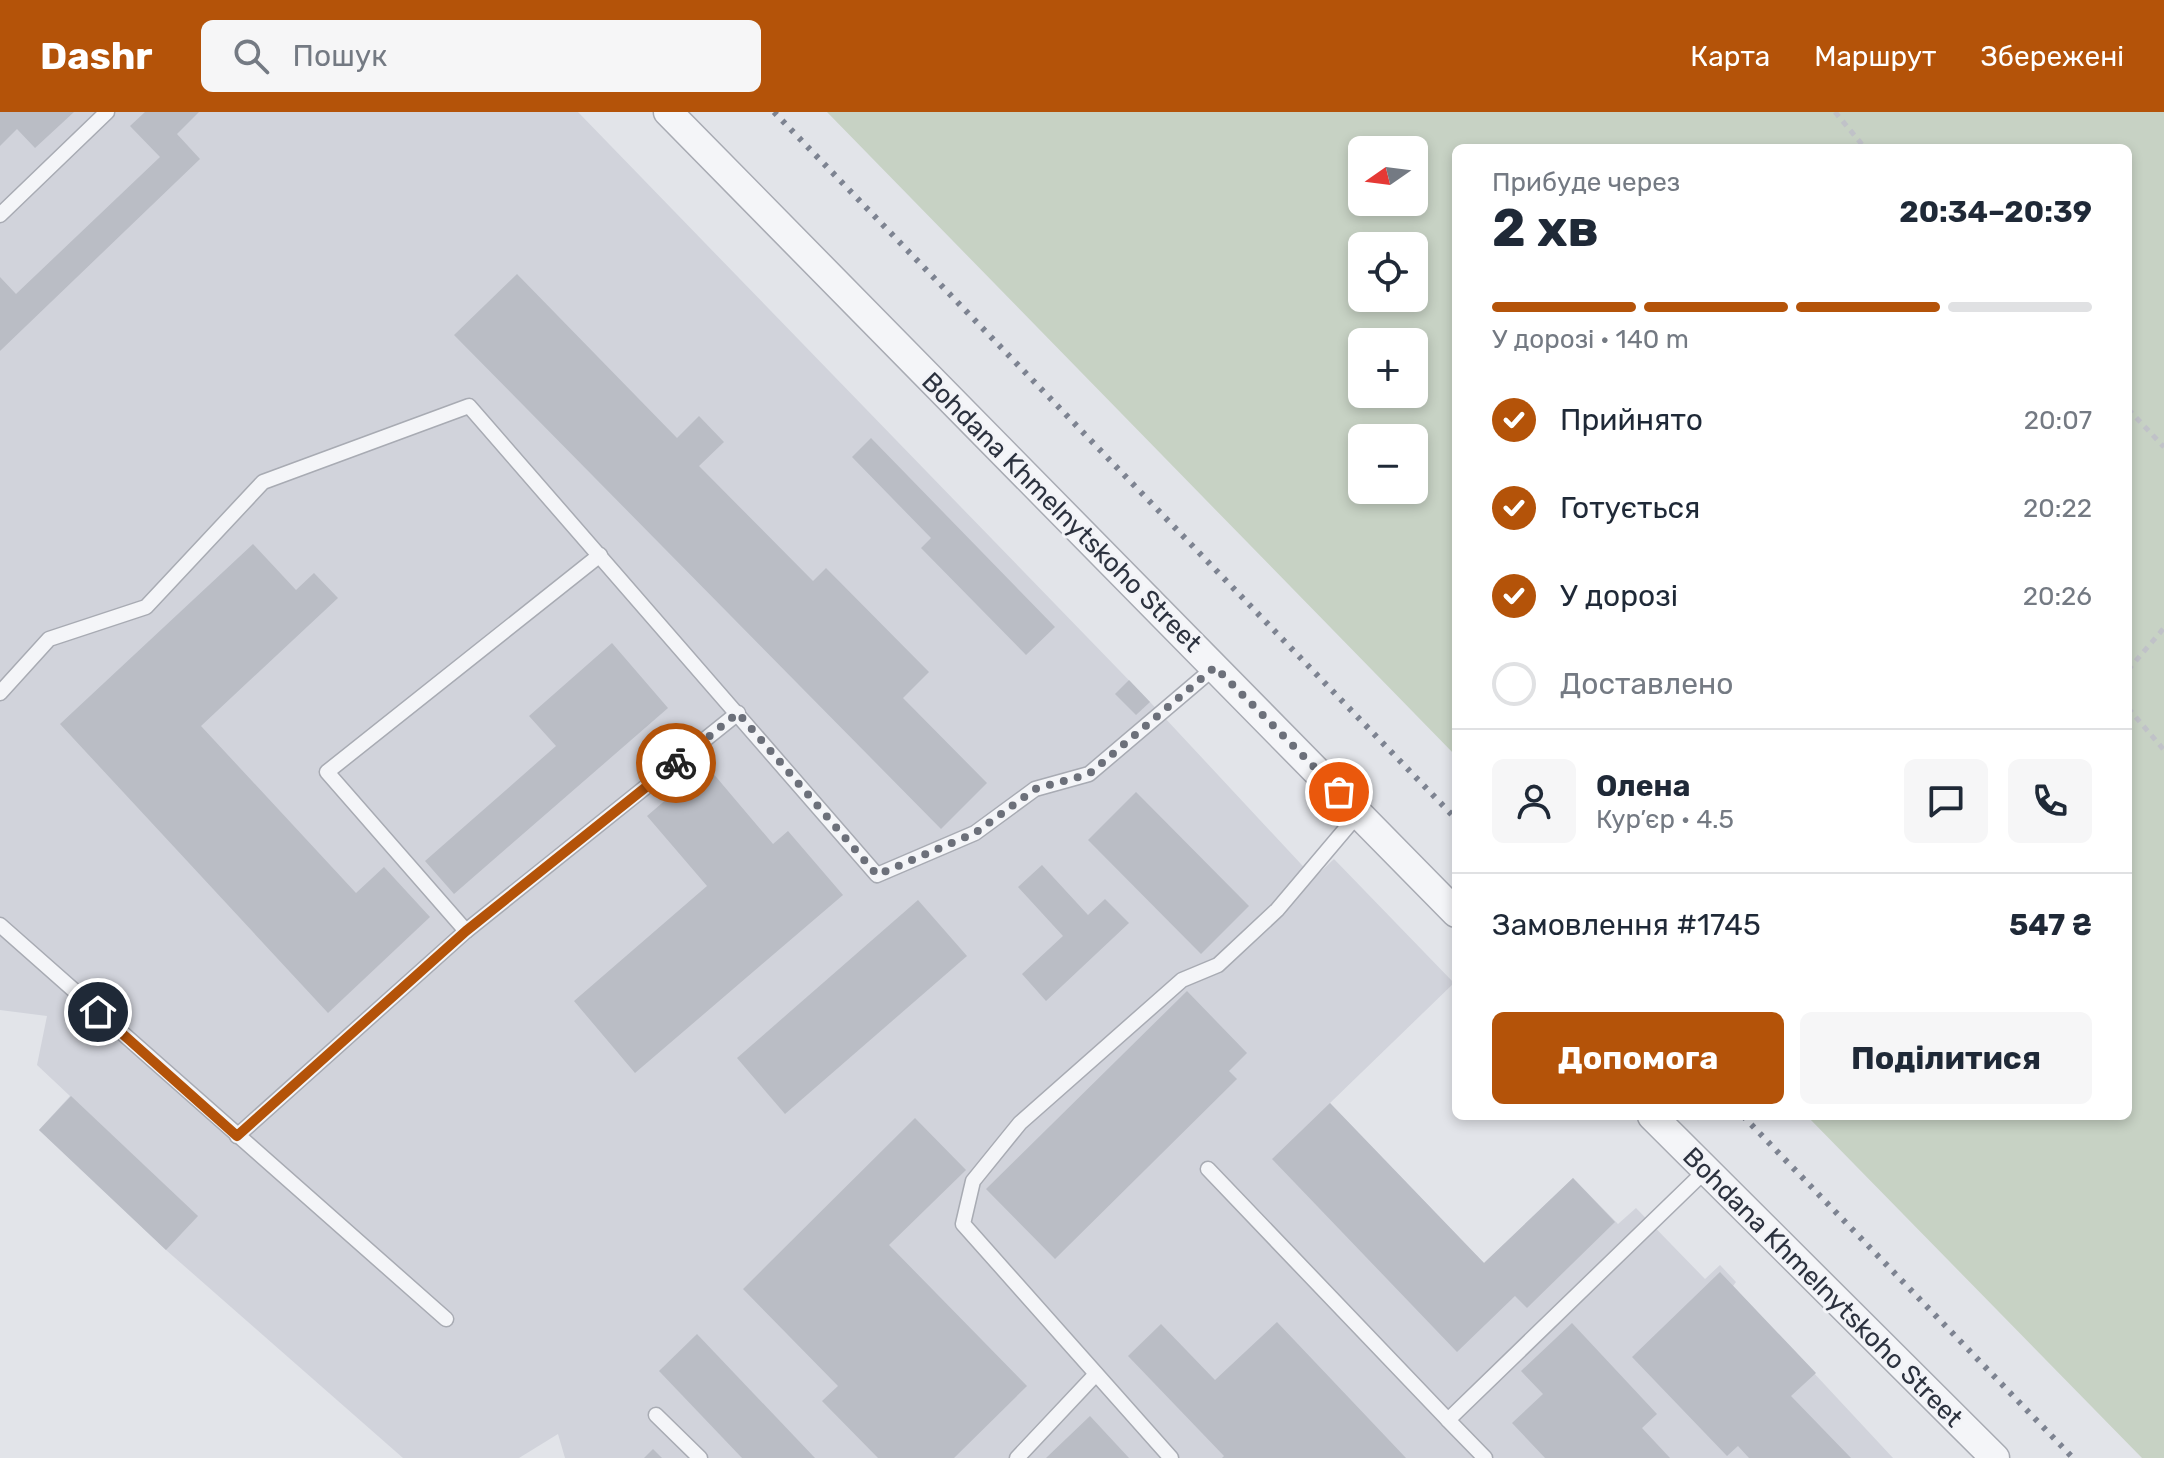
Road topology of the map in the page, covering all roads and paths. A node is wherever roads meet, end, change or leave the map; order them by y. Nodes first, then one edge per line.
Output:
1 (107, 112) edge
2 (668, 112) edge
3 (1835, 112) edge
4 (1862, 144) edge
5 (0, 215) edge
6 (2132, 413) edge
7 (2164, 447) edge
8 (600, 555) junction
9 (2164, 628) edge
10 (2132, 665) edge
11 (1215, 667) junction
12 (0, 693) edge
13 (738, 713) junction
14 (2132, 713) edge
15 (2164, 750) edge
16 (1359, 813) junction
17 (1452, 909) edge
18 (0, 925) edge
19 (466, 931) junction
20 (1656, 1120) edge
21 (237, 1136) junction
22 (1208, 1169) dead end
23 (1705, 1171) junction
24 (446, 1319) dead end
25 (1096, 1374) junction
26 (656, 1415) dead end
27 (1448, 1420) junction
28 (700, 1458) edge
29 (1017, 1458) edge
30 (1171, 1458) edge
31 (1485, 1458) edge
32 (1995, 1458) edge

1 - 5 lane
2 - 11 street, Bohdana Khmelnytskoho Street
3 - 4 path
6 - 7 path
8 - 12 lane
8 - 13 lane
8 - 19 lane
9 - 10 path
11 - 13 lane
11 - 16 street, Bohdana Khmelnytskoho Street
13 - 19 lane
14 - 15 path
16 - 17 street, Bohdana Khmelnytskoho Street
16 - 25 lane
18 - 21 lane
19 - 21 lane
20 - 23 street, Bohdana Khmelnytskoho Street
21 - 24 lane
22 - 27 lane
23 - 27 lane
23 - 32 street, Bohdana Khmelnytskoho Street
25 - 29 lane
25 - 30 lane
26 - 28 lane
27 - 31 lane

